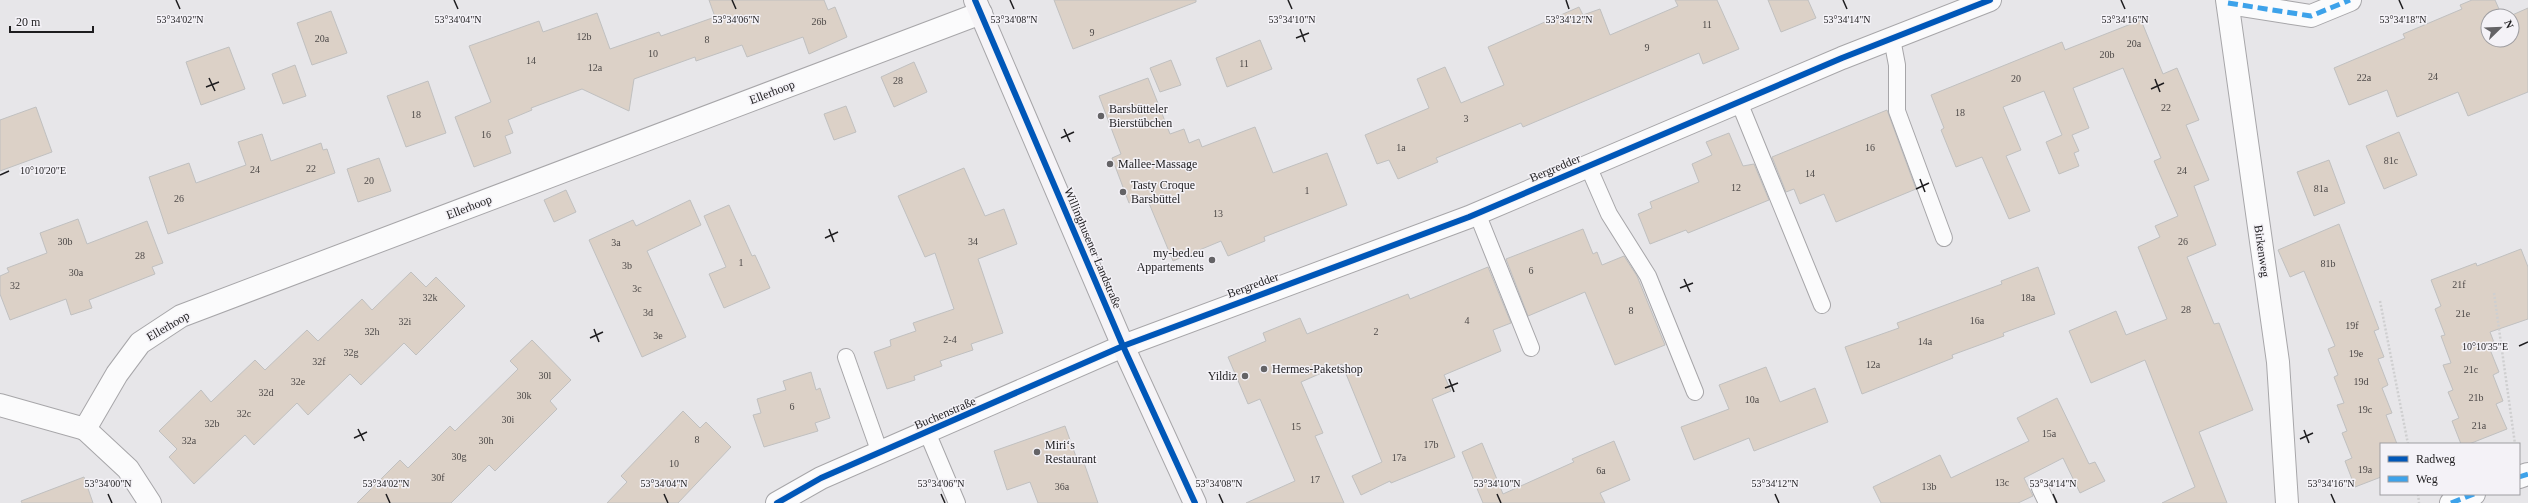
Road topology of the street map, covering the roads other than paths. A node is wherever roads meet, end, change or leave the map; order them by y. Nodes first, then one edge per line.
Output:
1 (1990, 0) edge
2 (2350, 0) edge
3 (2228, 2) edge
4 (978, 7) edge
5 (1892, 39) junction
6 (1739, 102) junction
7 (1588, 166) junction
8 (1476, 213) junction
9 (1944, 238) dead end
10 (1822, 305) dead end
11 (1123, 346) junction
12 (1531, 348) dead end
13 (846, 357) dead end
14 (1695, 392) dead end
15 (0, 405) edge
16 (85, 429) junction
17 (927, 432) junction
18 (880, 453) junction
19 (2040, 488) dead end
20 (2471, 495) edge
21 (150, 503) edge
22 (777, 503) edge
23 (957, 503) edge
24 (1195, 503) edge
25 (2047, 503) edge
26 (2287, 503) edge
27 (2451, 503) edge

1 - 5 street, Bergredder
2 - 3 street
3 - 26 street, Birkenweg
4 - 11 street, Willinghusener Landstraße
4 - 16 street, Ellerhoop
5 - 6 street, Bergredder
5 - 9 lane
6 - 7 street, Bergredder
6 - 10 lane
7 - 8 street, Bergredder
7 - 14 lane
8 - 11 street, Bergredder
8 - 12 lane
11 - 17 street, Buchenstraße
11 - 24 street, Willinghusener Landstraße
13 - 18 lane
15 - 16 street
16 - 21 street
17 - 18 street, Buchenstraße
17 - 23 lane
18 - 22 street, Buchenstraße
19 - 25 lane
20 - 27 street

